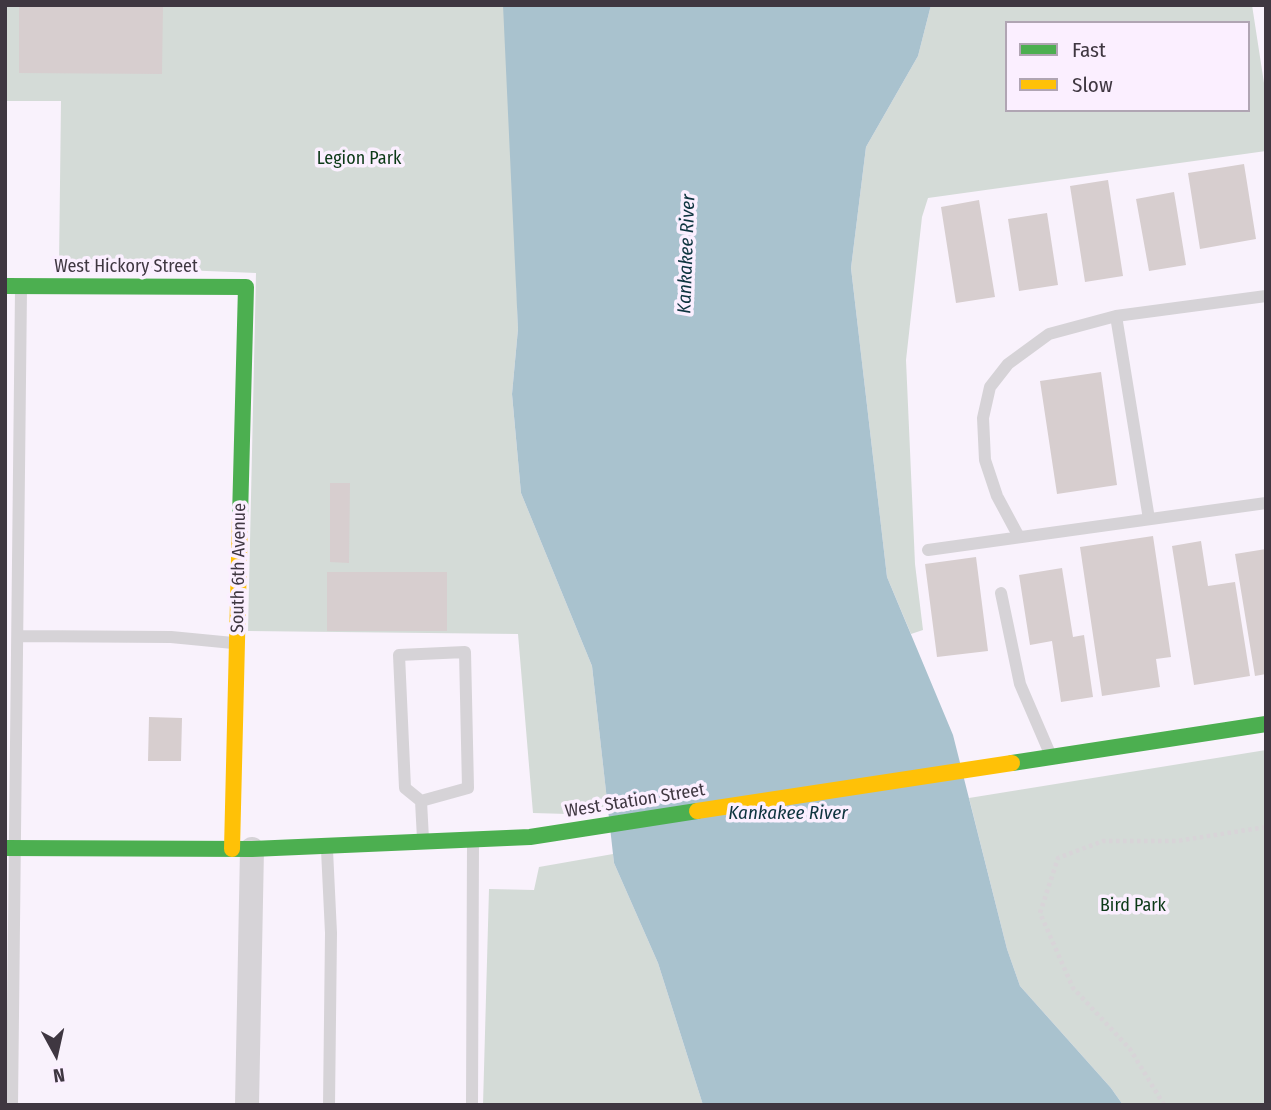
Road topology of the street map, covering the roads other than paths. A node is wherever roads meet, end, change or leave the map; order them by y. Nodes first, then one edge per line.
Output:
1 (13, 286) edge
2 (246, 287) joint
3 (1266, 296) edge
4 (1116, 316) junction
5 (1266, 503) edge
6 (1149, 519) junction
7 (1019, 537) junction
8 (928, 550) dead end
9 (1001, 593) dead end
10 (18, 636) junction
11 (237, 643) junction
12 (1266, 724) edge
13 (1051, 757) junction
14 (421, 801) junction
15 (473, 839) junction
16 (423, 843) junction
17 (327, 846) junction
18 (11, 848) edge
19 (242, 849) junction
20 (12, 1105) edge
21 (247, 1105) edge
22 (329, 1105) edge
23 (472, 1105) edge

1 - 2 main road, West Hickory Street
1 - 10 lane
2 - 11 main road, South 6th Avenue
3 - 4 lane
4 - 6 lane
4 - 7 lane
5 - 6 lane
6 - 7 lane
7 - 8 lane
9 - 13 lane
10 - 11 lane
10 - 18 lane
11 - 19 main road, South 6th Avenue
12 - 13 main road, West Station Street
13 - 15 main road, West Station Street
14 - 14 lane
14 - 16 lane
15 - 16 main road, West Station Street
15 - 23 lane
16 - 17 main road, West Station Street
17 - 19 main road, West Station Street
17 - 22 lane
18 - 19 main road, West Station Street
18 - 20 lane
19 - 21 street, South 6th Avenue

